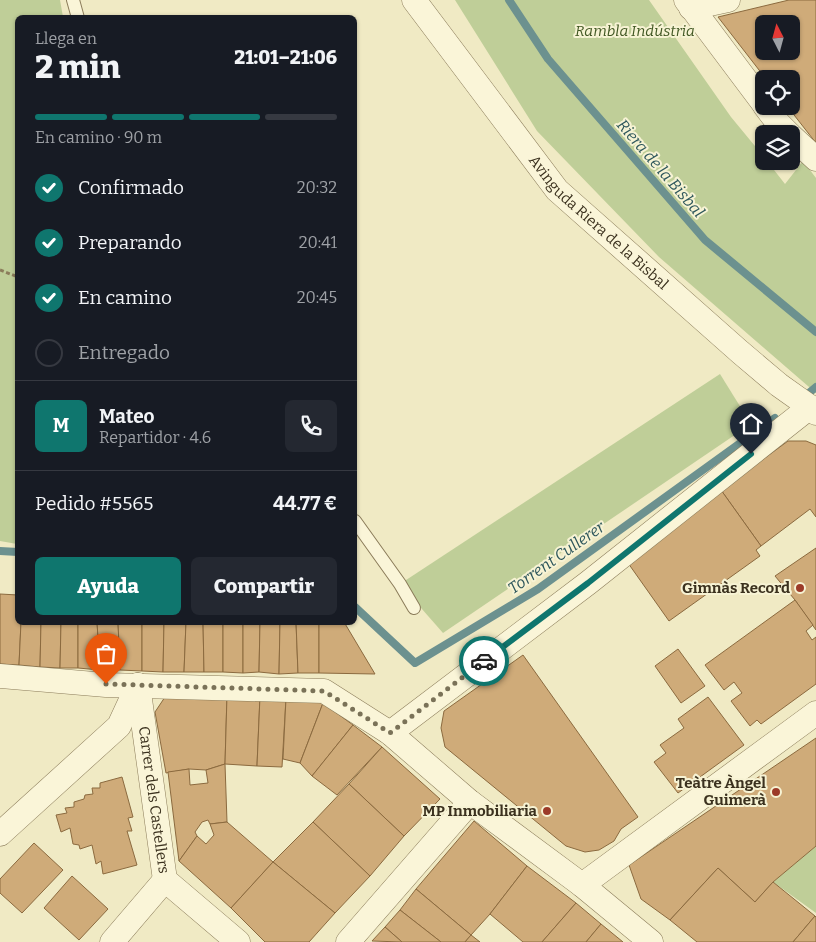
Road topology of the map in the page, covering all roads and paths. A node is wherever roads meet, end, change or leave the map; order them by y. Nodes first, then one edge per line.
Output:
1 (73, 0) edge
2 (414, 0) edge
3 (728, 0) edge
4 (688, 4) edge
5 (77, 15) edge
6 (755, 92) edge
7 (772, 115) edge
8 (780, 125) edge
9 (800, 145) edge
10 (816, 160) edge
11 (0, 270) edge
12 (15, 276) edge
13 (813, 410) edge
14 (357, 524) edge
15 (414, 608) dead end
16 (0, 676) edge
17 (138, 685) junction
18 (816, 713) edge
19 (390, 733) junction
20 (470, 802) junction
21 (0, 834) edge
22 (165, 880) junction
23 (582, 885) junction
24 (112, 942) edge
25 (238, 942) edge
26 (348, 942) edge
27 (651, 942) edge

1 - 5 lane
2 - 13 street, Avinguda Riera de la Bisbal
3 - 4 street
4 - 6 street
7 - 8 street
9 - 10 street
11 - 12 path
13 - 19 street
14 - 15 lane
16 - 17 street
17 - 19 street
17 - 21 street
17 - 22 street, Carrer dels Castellers
18 - 23 street
19 - 20 street
20 - 23 street
20 - 26 street
22 - 24 street
22 - 25 street, Carrer dels Castellers
23 - 27 street

